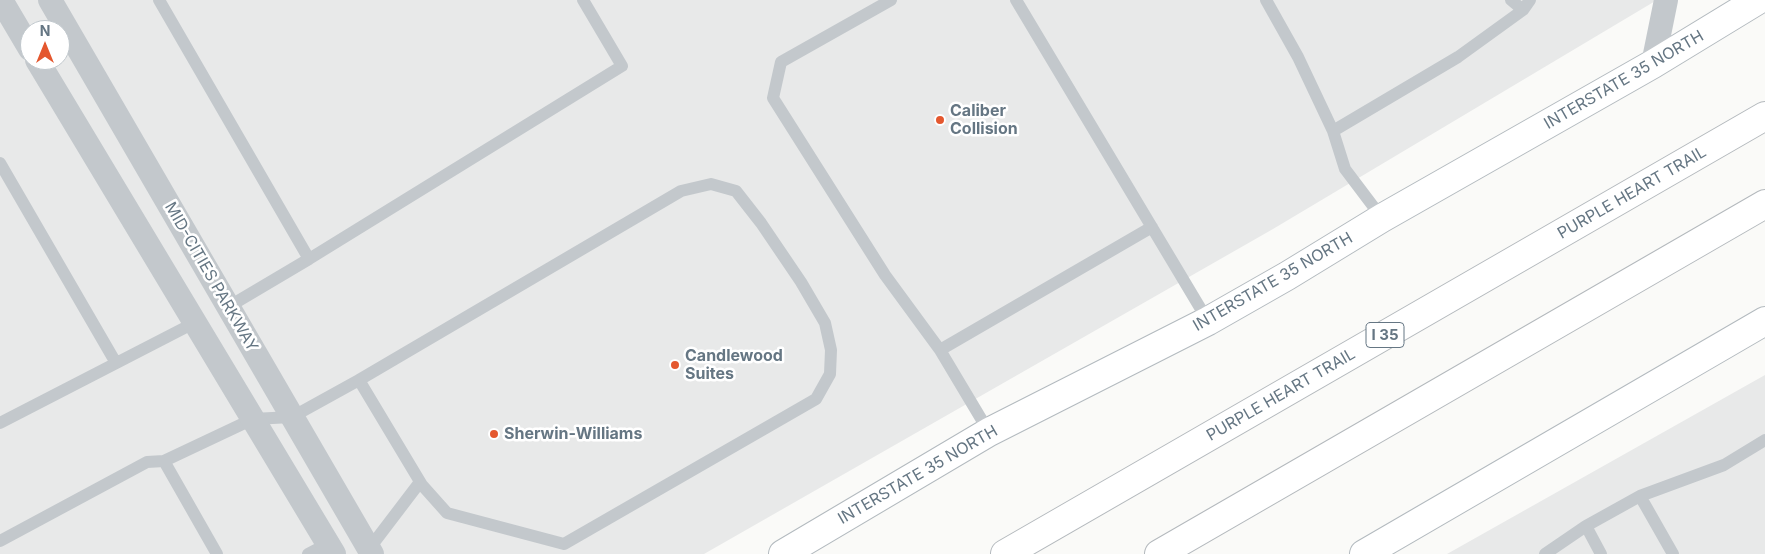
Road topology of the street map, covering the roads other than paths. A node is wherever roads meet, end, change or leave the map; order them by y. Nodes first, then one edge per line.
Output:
1 (1, 0) edge
2 (50, 0) edge
3 (159, 0) edge
4 (584, 0) edge
5 (891, 0) edge
6 (1016, 0) edge
7 (1266, 0) edge
8 (1511, 0) edge
9 (1666, 0) edge
10 (1758, 0) edge
11 (1527, 5) edge
12 (20, 31) edge
13 (1653, 64) junction
14 (43, 70) edge
15 (1765, 116) edge
16 (1333, 131) junction
17 (0, 163) edge
18 (1765, 204) edge
19 (1382, 218) junction
20 (1152, 228) junction
21 (309, 258) junction
22 (228, 307) junction
23 (1208, 321) junction
24 (1765, 321) edge
25 (194, 323) junction
26 (940, 350) junction
27 (116, 363) junction
28 (359, 380) junction
29 (292, 417) junction
30 (253, 419) junction
31 (0, 423) edge
32 (989, 432) junction
33 (1765, 440) edge
34 (164, 461) junction
35 (420, 482) junction
36 (1640, 496) junction
37 (1586, 526) junction
38 (0, 541) edge
39 (323, 551) edge
40 (370, 552) edge
41 (217, 554) edge
42 (783, 554) edge
43 (1005, 554) edge
44 (1159, 554) edge
45 (1364, 554) edge
46 (1545, 554) edge
47 (1602, 554) edge
48 (1673, 554) edge

1 - 12 street
2 - 22 street, MID-CITIES PARKWAY
3 - 21 lane
4 - 21 lane
5 - 26 lane
6 - 20 lane
7 - 16 lane
8 - 11 lane
9 - 13 street
10 - 13 main road, INTERSTATE 35 NORTH
11 - 16 lane
13 - 19 main road, INTERSTATE 35 NORTH
14 - 25 street
15 - 43 main road, PURPLE HEART TRAIL / I 35
16 - 19 lane
17 - 27 lane
18 - 44 main road
19 - 23 main road, INTERSTATE 35 NORTH
20 - 23 lane
20 - 26 lane
21 - 22 lane
22 - 29 street, MID-CITIES PARKWAY
23 - 32 main road, INTERSTATE 35 NORTH
24 - 45 main road
25 - 27 lane
25 - 30 street
26 - 32 lane
27 - 31 lane
28 - 29 lane
28 - 35 lane
28 - 35 lane
29 - 30 lane
29 - 40 street, MID-CITIES PARKWAY
30 - 34 lane
30 - 39 street
32 - 42 main road, INTERSTATE 35 NORTH
33 - 36 lane
34 - 38 lane
34 - 41 lane
35 - 40 lane
36 - 37 lane
36 - 48 lane
37 - 46 lane
37 - 47 lane

